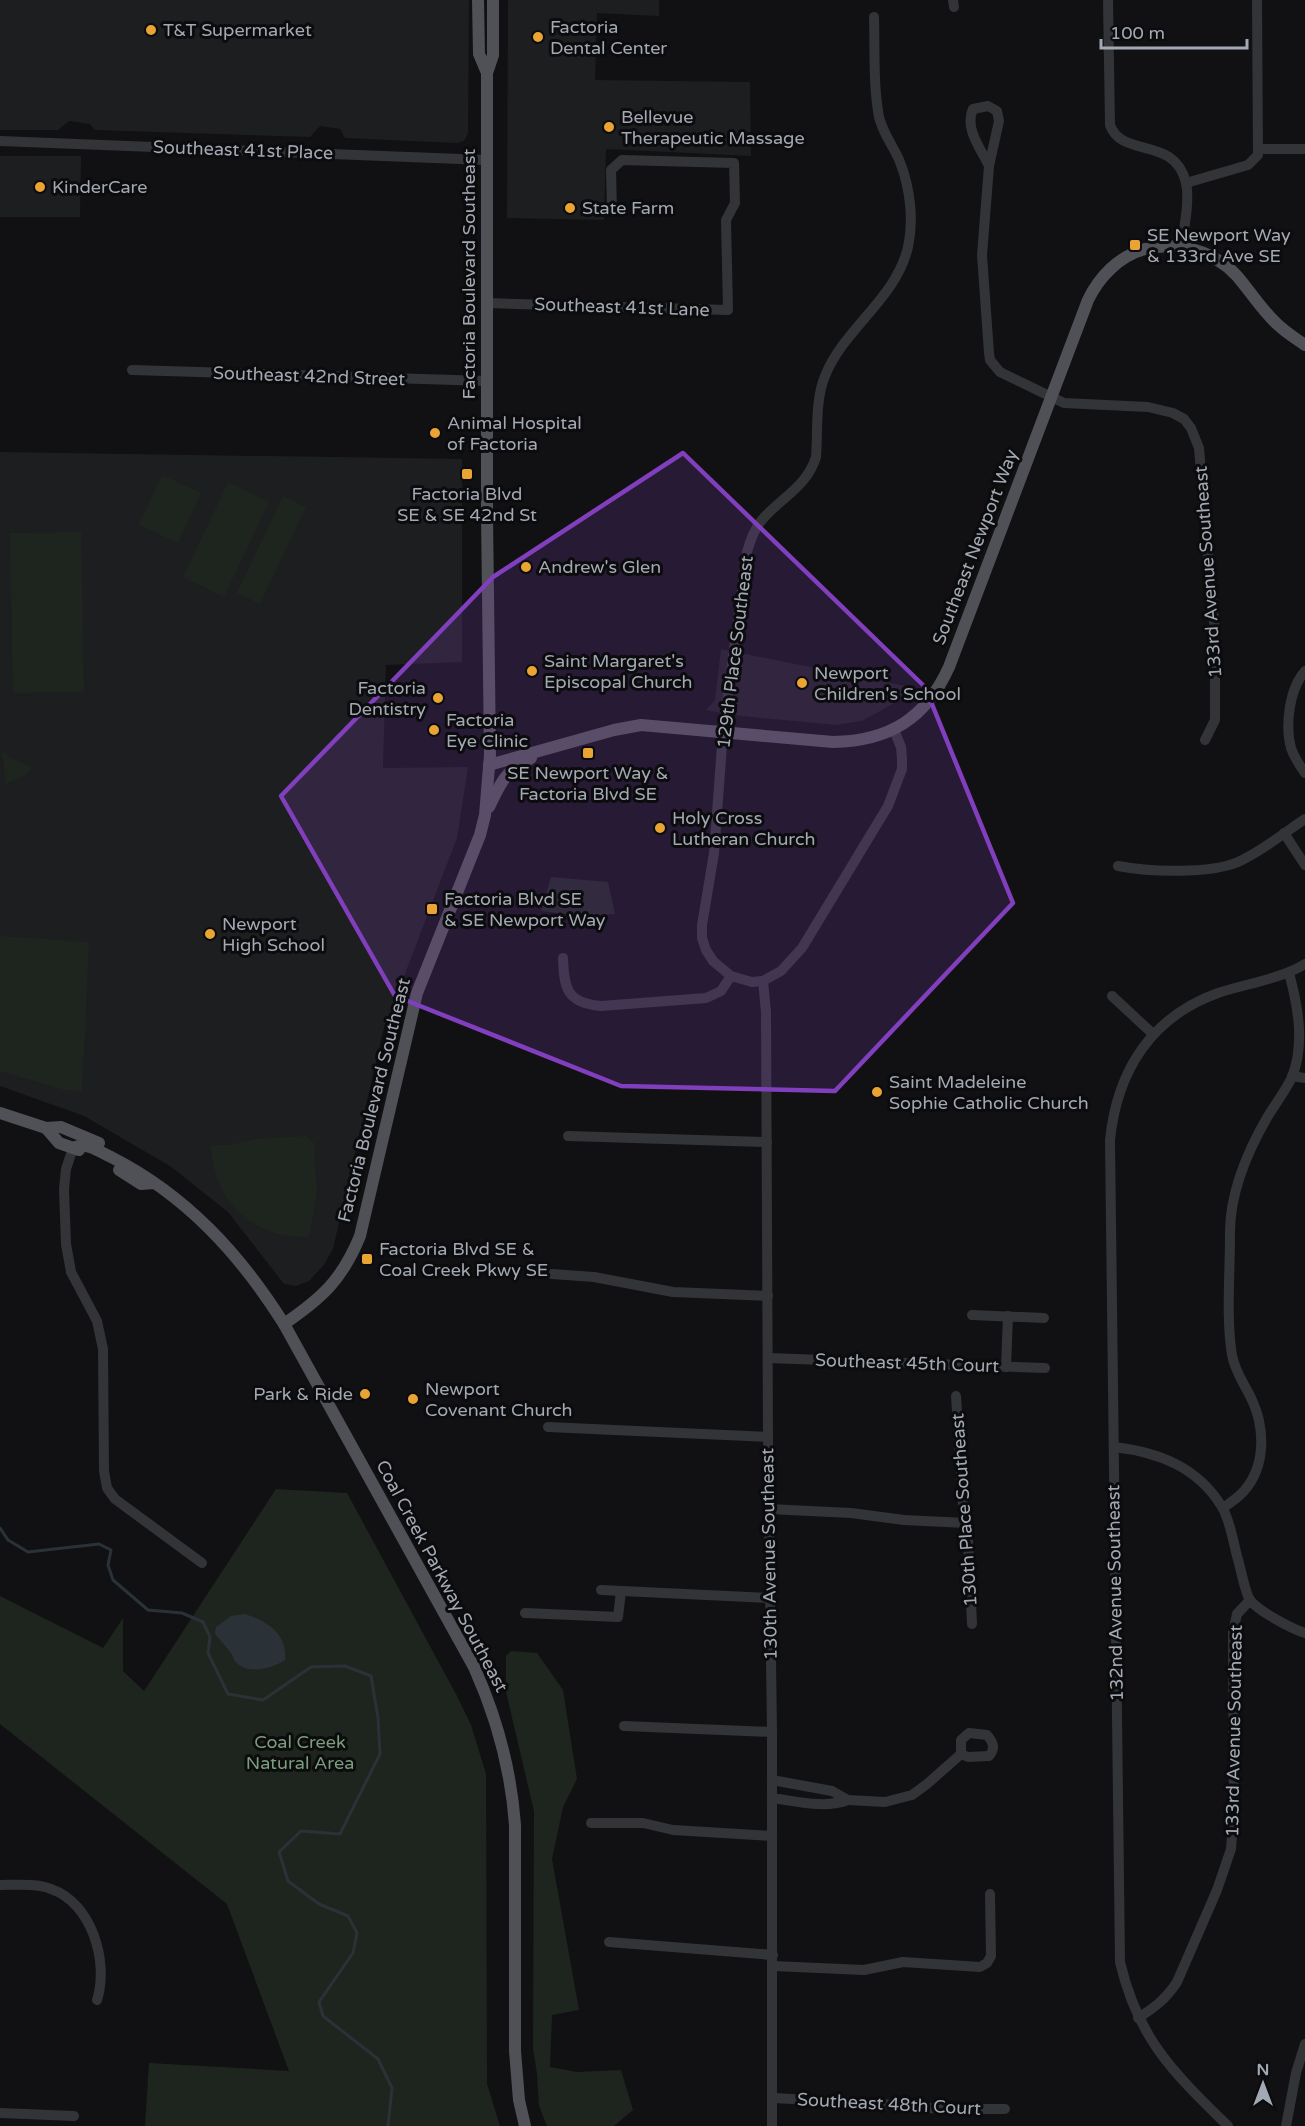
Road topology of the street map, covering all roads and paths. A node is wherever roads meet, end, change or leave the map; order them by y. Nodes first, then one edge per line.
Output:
1 (478, 0) edge
2 (493, 0) edge
3 (1107, 0) edge
4 (1256, 0) edge
5 (874, 17) dead end
6 (487, 73) junction
7 (0, 141) edge
8 (1259, 149) junction
9 (1305, 149) edge
10 (486, 160) junction
11 (989, 166) junction
12 (1186, 183) junction
13 (612, 211) dead end
14 (1181, 247) junction
15 (486, 303) junction
16 (1305, 345) edge
17 (132, 370) dead end
18 (487, 381) junction
19 (1050, 398) junction
20 (1305, 671) edge
21 (894, 730) junction
22 (723, 732) junction
23 (1205, 740) dead end
24 (545, 750) junction
25 (489, 765) junction
26 (1305, 773) edge
27 (485, 815) junction
28 (1305, 819) edge
29 (1284, 833) junction
30 (1305, 865) edge
31 (1118, 866) dead end
32 (563, 958) dead end
33 (1305, 964) edge
34 (1289, 973) junction
35 (731, 976) junction
36 (763, 981) junction
37 (1112, 996) dead end
38 (1153, 1034) junction
39 (1292, 1076) junction
40 (1305, 1078) edge
41 (0, 1113) edge
42 (46, 1128) junction
43 (568, 1136) dead end
44 (767, 1142) junction
45 (73, 1148) junction
46 (155, 1183) junction
47 (552, 1274) dead end
48 (768, 1296) junction
49 (972, 1315) dead end
50 (1008, 1316) junction
51 (1044, 1318) dead end
52 (284, 1324) junction
53 (768, 1358) junction
54 (1006, 1367) junction
55 (1045, 1368) dead end
56 (956, 1396) dead end
57 (548, 1427) dead end
58 (768, 1437) junction
59 (1114, 1447) junction
60 (1223, 1508) junction
61 (769, 1509) junction
62 (966, 1523) junction
63 (202, 1563) dead end
64 (601, 1590) dead end
65 (621, 1591) junction
66 (770, 1598) junction
67 (1250, 1600) junction
68 (525, 1613) dead end
69 (972, 1624) dead end
70 (1305, 1633) edge
71 (624, 1726) dead end
72 (772, 1732) junction
73 (961, 1754) dead end
74 (772, 1780) junction
75 (772, 1798) junction
76 (848, 1800) junction
77 (591, 1823) dead end
78 (772, 1836) junction
79 (0, 1885) edge
80 (990, 1894) dead end
81 (609, 1942) dead end
82 (773, 1960) junction
83 (97, 2000) dead end
84 (1138, 2018) junction
85 (1305, 2044) edge
86 (772, 2098) junction
87 (1005, 2109) dead end
88 (0, 2113) edge
89 (74, 2116) dead end
90 (525, 2126) edge
91 (772, 2126) edge
92 (1228, 2126) edge
93 (1286, 2126) edge

1 - 6 main road, Factoria Boulevard Southeast
2 - 6 main road, Factoria Boulevard Southeast
3 - 12 street
4 - 8 street
5 - 22 street, 129th Place Southeast
6 - 10 main road, Factoria Boulevard Southeast
7 - 10 street, Southeast 41st Place
8 - 9 street
8 - 12 street
10 - 15 main road, Factoria Boulevard Southeast
11 - 11 street
11 - 19 street
12 - 14 street
13 - 15 street, Southeast 41st Lane
14 - 16 main road, Southeast Newport Way
14 - 19 main road, Southeast Newport Way
15 - 18 main road, Factoria Boulevard Southeast
17 - 18 street, Southeast 42nd Street
18 - 25 main road, Factoria Boulevard Southeast
19 - 21 main road, Southeast Newport Way
19 - 23 street, 133rd Avenue Southeast
20 - 26 street
21 - 22 main road, Southeast Newport Way
21 - 36 street
22 - 24 main road, Southeast Newport Way
22 - 35 street, 129th Place Southeast
24 - 25 main road, Southeast Newport Way
24 - 27 main road
25 - 27 main road, Factoria Boulevard Southeast
27 - 52 main road, Factoria Boulevard Southeast
28 - 29 street
29 - 30 street
29 - 31 street
32 - 35 street
33 - 34 street, 132nd Avenue Southeast
34 - 38 street, 132nd Avenue Southeast
34 - 39 street
35 - 36 street
36 - 44 street, 130th Avenue Southeast
37 - 38 street
38 - 59 street, 132nd Avenue Southeast
39 - 40 street
39 - 60 street
41 - 42 main road, Coal Creek Parkway Southeast
42 - 45 main road, Coal Creek Parkway Southeast
42 - 46 main road, Coal Creek Parkway Southeast
43 - 44 street
44 - 48 street, 130th Avenue Southeast
45 - 46 main road
45 - 63 street
46 - 52 main road, Coal Creek Parkway Southeast
47 - 48 street
48 - 53 street, 130th Avenue Southeast
49 - 50 street
50 - 51 street
50 - 54 street
52 - 90 main road, Coal Creek Parkway Southeast
53 - 54 street, Southeast 45th Court
53 - 58 street, 130th Avenue Southeast
54 - 55 street, Southeast 45th Court
56 - 62 street, 130th Place Southeast
57 - 58 street
58 - 61 street, 130th Avenue Southeast
59 - 60 street
59 - 84 street, 132nd Avenue Southeast
60 - 67 street
61 - 62 street
61 - 66 street, 130th Avenue Southeast
62 - 69 street, 130th Place Southeast
64 - 65 street
65 - 66 street
65 - 68 street
66 - 72 street, 130th Avenue Southeast
67 - 70 street
67 - 84 street, 133rd Avenue Southeast
71 - 72 street
72 - 74 street, 130th Avenue Southeast
73 - 76 street
74 - 75 street, 130th Avenue Southeast
74 - 76 street
75 - 76 street
75 - 78 street, 130th Avenue Southeast
77 - 78 street
78 - 82 street, 130th Avenue Southeast
79 - 83 street
80 - 82 street
81 - 82 street
82 - 86 street, 130th Avenue Southeast
84 - 92 street, 132nd Avenue Southeast
85 - 93 street
86 - 87 street, Southeast 48th Court
86 - 91 street, 130th Avenue Southeast
88 - 89 street

